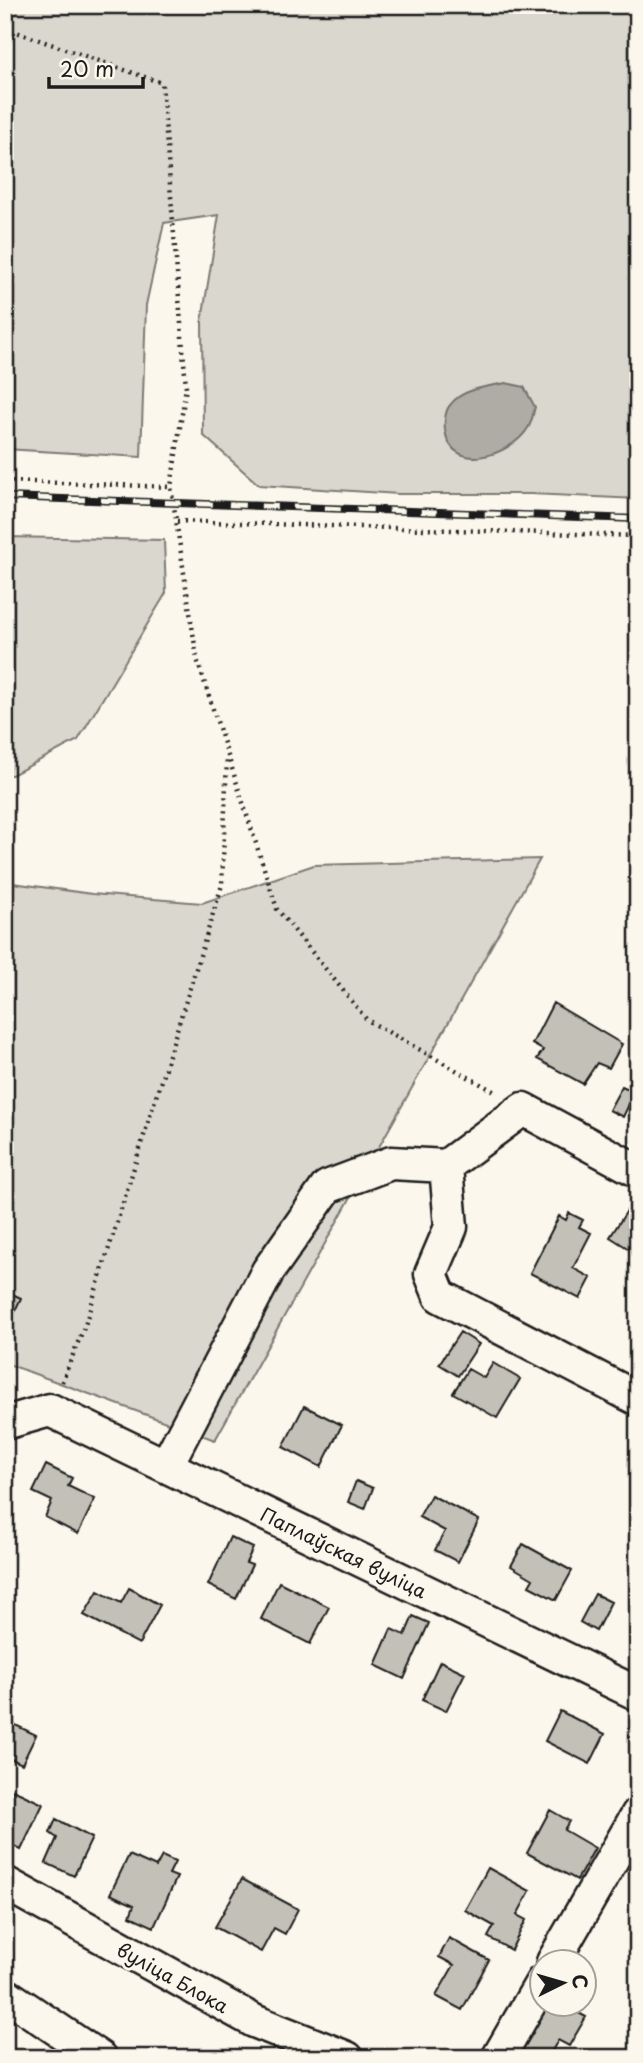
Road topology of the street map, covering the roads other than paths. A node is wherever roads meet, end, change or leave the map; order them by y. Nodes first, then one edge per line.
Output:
1 (446, 1166) junction
2 (638, 1171) edge
3 (638, 1399) edge
4 (5, 1423) edge
5 (166, 1466) junction
6 (638, 1694) edge
7 (638, 1814) edge
8 (5, 1883) edge
9 (561, 1948) edge
10 (5, 1994) edge
11 (528, 2005) edge
12 (100, 2058) edge
13 (347, 2058) edge
14 (498, 2058) edge

1 - 2 street
1 - 3 street
1 - 5 street
4 - 5 street, Паплаўская вуліца
5 - 6 street, Паплаўская вуліца
7 - 9 street
8 - 13 street, вуліца Блока
10 - 12 street
11 - 14 street

